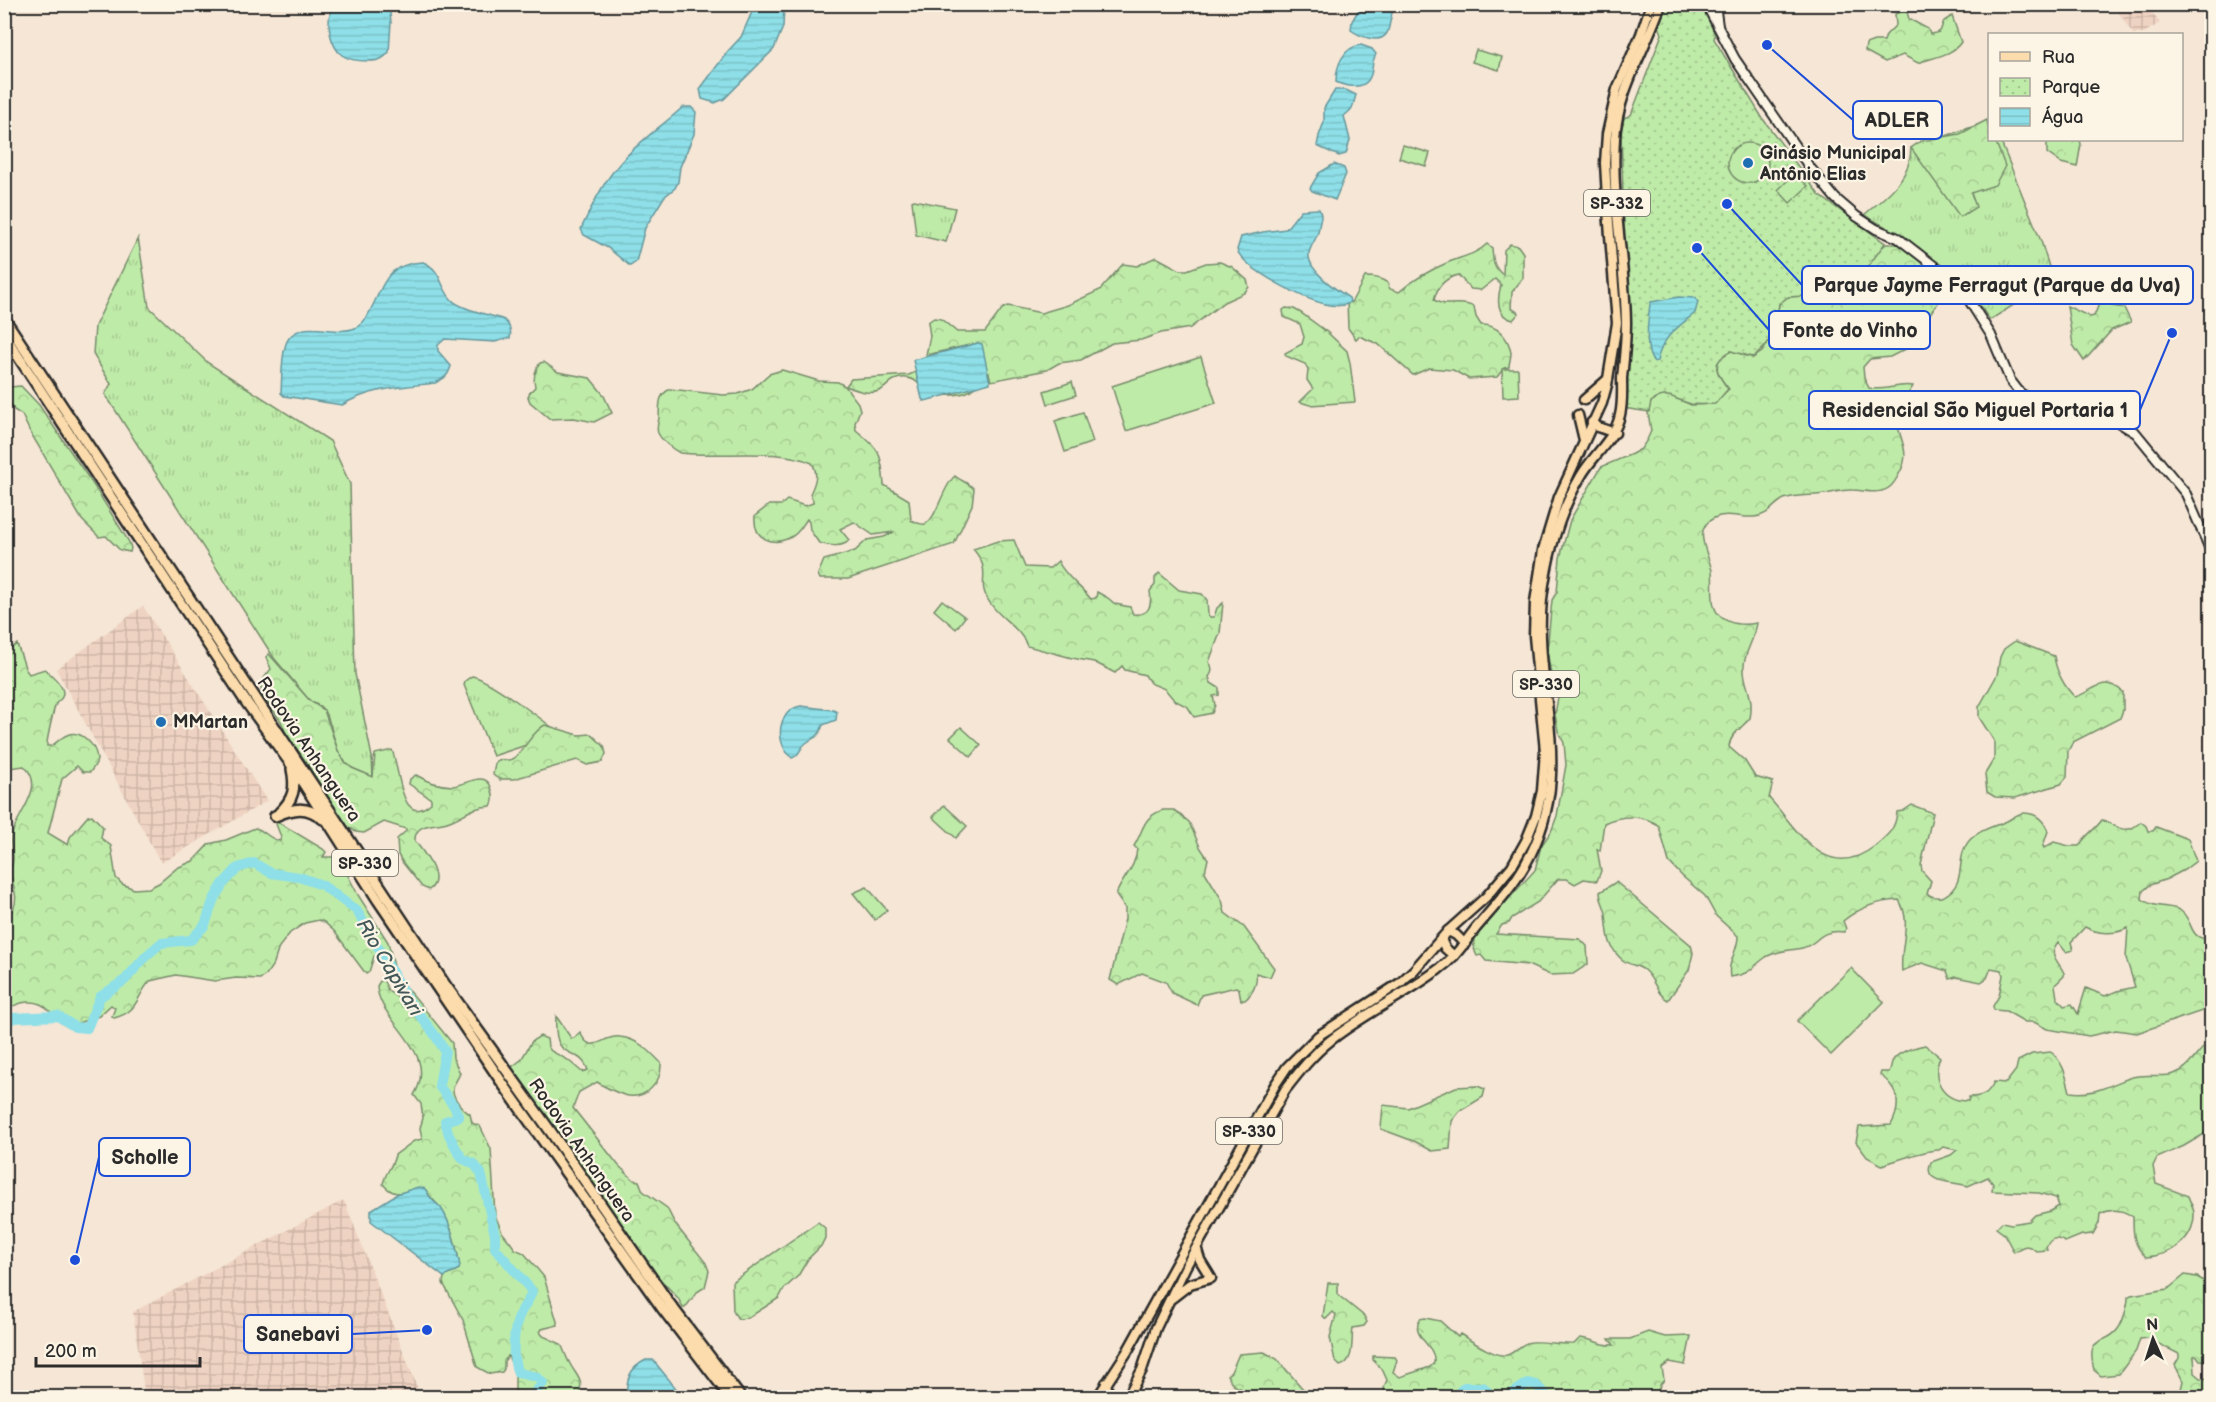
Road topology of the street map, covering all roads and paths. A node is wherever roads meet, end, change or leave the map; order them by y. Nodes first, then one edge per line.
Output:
1 (1651, 4) edge
2 (1661, 4) edge
3 (1706, 4) edge
4 (1715, 4) edge
5 (1719, 30) junction
6 (4, 318) edge
7 (4, 334) edge
8 (1608, 379) junction
9 (1584, 400) dead end
10 (1602, 403) junction
11 (1621, 409) junction
12 (1578, 415) dead end
13 (1592, 422) junction
14 (1615, 433) junction
15 (1584, 442) junction
16 (2211, 554) edge
17 (291, 764) junction
18 (332, 826) junction
19 (1449, 931) junction
20 (1441, 939) junction
21 (1465, 945) junction
22 (1455, 956) junction
23 (1197, 1250) junction
24 (1168, 1302) junction
25 (1106, 1383) junction
26 (1126, 1397) edge
27 (731, 1398) edge
28 (741, 1398) edge
29 (1100, 1398) edge
30 (1113, 1398) edge

1 - 8 main road, SP-332
2 - 11 main road, SP-332
3 - 5 main road
4 - 5 main road
5 - 16 main road
6 - 28 highway, Rodovia Anhanguera / SP-330
7 - 17 highway, Rodovia Anhanguera / SP-330
8 - 9 main road
8 - 10 main road, SP-332
10 - 11 main road
10 - 13 main road
11 - 14 main road
12 - 15 main road
13 - 14 main road
13 - 15 main road, SP-330
14 - 21 main road, SP-330
15 - 19 main road, SP-330
17 - 18 highway, Rodovia Anhanguera / SP-330
17 - 18 highway
18 - 27 highway, Rodovia Anhanguera / SP-330
19 - 20 main road, SP-330
19 - 21 main road
20 - 22 main road
20 - 25 main road, SP-330
21 - 22 main road, SP-330
22 - 23 main road, SP-330
23 - 24 main road, SP-330
23 - 24 main road
24 - 26 main road, SP-330
25 - 29 main road, SP-330
25 - 30 main road

